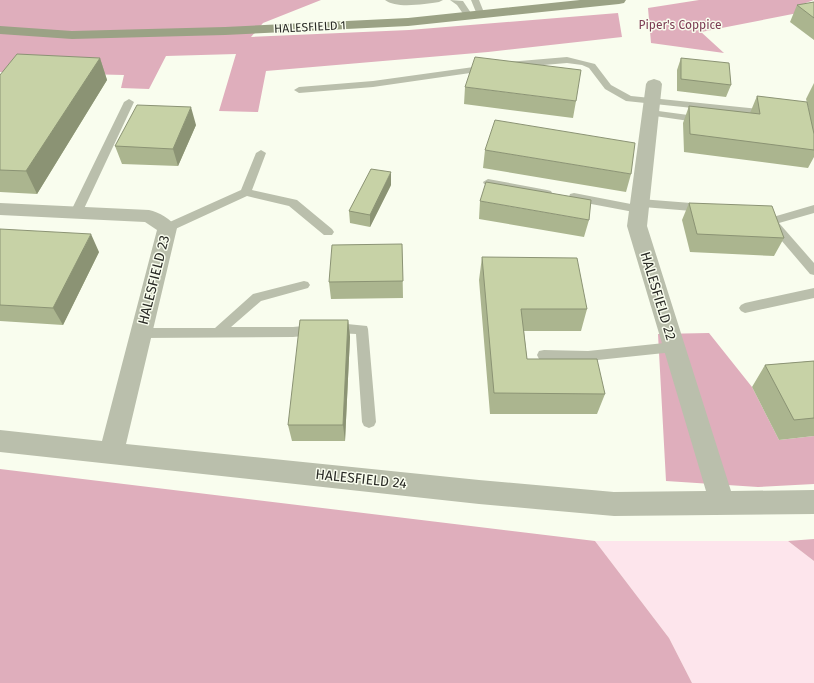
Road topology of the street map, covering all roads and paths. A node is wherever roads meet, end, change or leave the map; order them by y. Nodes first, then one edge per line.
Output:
1 (389, 0) edge
2 (439, 0) edge
3 (454, 0) edge
4 (475, 0) edge
5 (611, 1) edge
6 (475, 16) junction
7 (0, 30) edge
8 (299, 90) dead end
9 (652, 100) junction
10 (129, 102) dead end
11 (776, 114) edge
12 (709, 120) edge
13 (261, 153) dead end
14 (488, 182) edge
15 (246, 192) junction
16 (639, 206) junction
17 (0, 209) edge
18 (814, 209) edge
19 (718, 210) edge
20 (76, 213) junction
21 (757, 215) edge
22 (772, 220) junction
23 (167, 228) junction
24 (328, 232) dead end
25 (814, 270) edge
26 (304, 285) dead end
27 (814, 293) edge
28 (745, 308) dead end
29 (218, 332) junction
30 (141, 333) junction
31 (674, 347) junction
32 (544, 355) dead end
33 (369, 422) dead end
34 (0, 441) edge
35 (111, 453) junction
36 (722, 502) junction
37 (814, 502) edge

1 - 2 lane
3 - 6 lane
4 - 6 lane
5 - 6 street, HALESFIELD 1
6 - 7 street, HALESFIELD 1
8 - 9 lane
9 - 11 lane
9 - 12 lane
9 - 16 street, HALESFIELD 22
10 - 20 lane
13 - 15 lane
14 - 16 lane
15 - 23 lane
15 - 24 lane
16 - 19 lane
16 - 31 street, HALESFIELD 22
17 - 20 street, HALESFIELD 23
18 - 22 lane
20 - 23 street, HALESFIELD 23
21 - 22 lane
22 - 25 lane
23 - 30 street, HALESFIELD 23
26 - 29 lane
27 - 28 lane
29 - 30 lane
29 - 33 lane
30 - 35 street, HALESFIELD 23
31 - 32 lane
31 - 36 street, HALESFIELD 22
34 - 35 street, HALESFIELD 24
35 - 36 street, HALESFIELD 24
36 - 37 street, HALESFIELD 24

